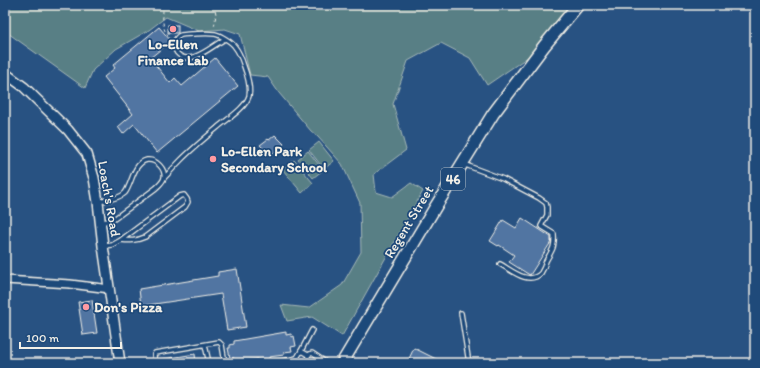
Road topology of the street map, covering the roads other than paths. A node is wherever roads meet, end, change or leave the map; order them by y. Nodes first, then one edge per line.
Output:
1 (578, 5) edge
2 (225, 39) junction
3 (5, 73) edge
4 (462, 164) junction
5 (164, 178) junction
6 (98, 202) junction
7 (100, 224) junction
8 (121, 240) junction
9 (103, 246) junction
10 (500, 264) dead end
11 (5, 280) edge
12 (110, 289) junction
13 (461, 312) dead end
14 (312, 330) dead end
15 (205, 345) junction
16 (301, 351) junction
17 (308, 355) junction
18 (297, 358) junction
19 (120, 363) edge
20 (155, 363) edge
21 (209, 363) edge
22 (225, 363) edge
23 (272, 363) edge
24 (294, 363) edge
25 (314, 363) edge
26 (327, 363) edge
27 (342, 363) edge
28 (469, 363) edge

1 - 4 main road, Regent Street / 46
2 - 2 lane
2 - 5 lane
3 - 6 street, Loach's Road
4 - 10 lane
4 - 27 main road, Regent Street / 46
5 - 6 lane
5 - 7 lane
6 - 7 street, Loach's Road
7 - 9 street, Loach's Road
8 - 8 lane
8 - 9 lane
9 - 12 street, Loach's Road
11 - 12 street
12 - 19 street, Loach's Road
13 - 28 lane
14 - 16 lane
15 - 20 lane
15 - 21 lane
15 - 22 lane
16 - 17 lane
16 - 18 lane
17 - 25 lane
17 - 26 lane
18 - 23 lane
18 - 24 lane

